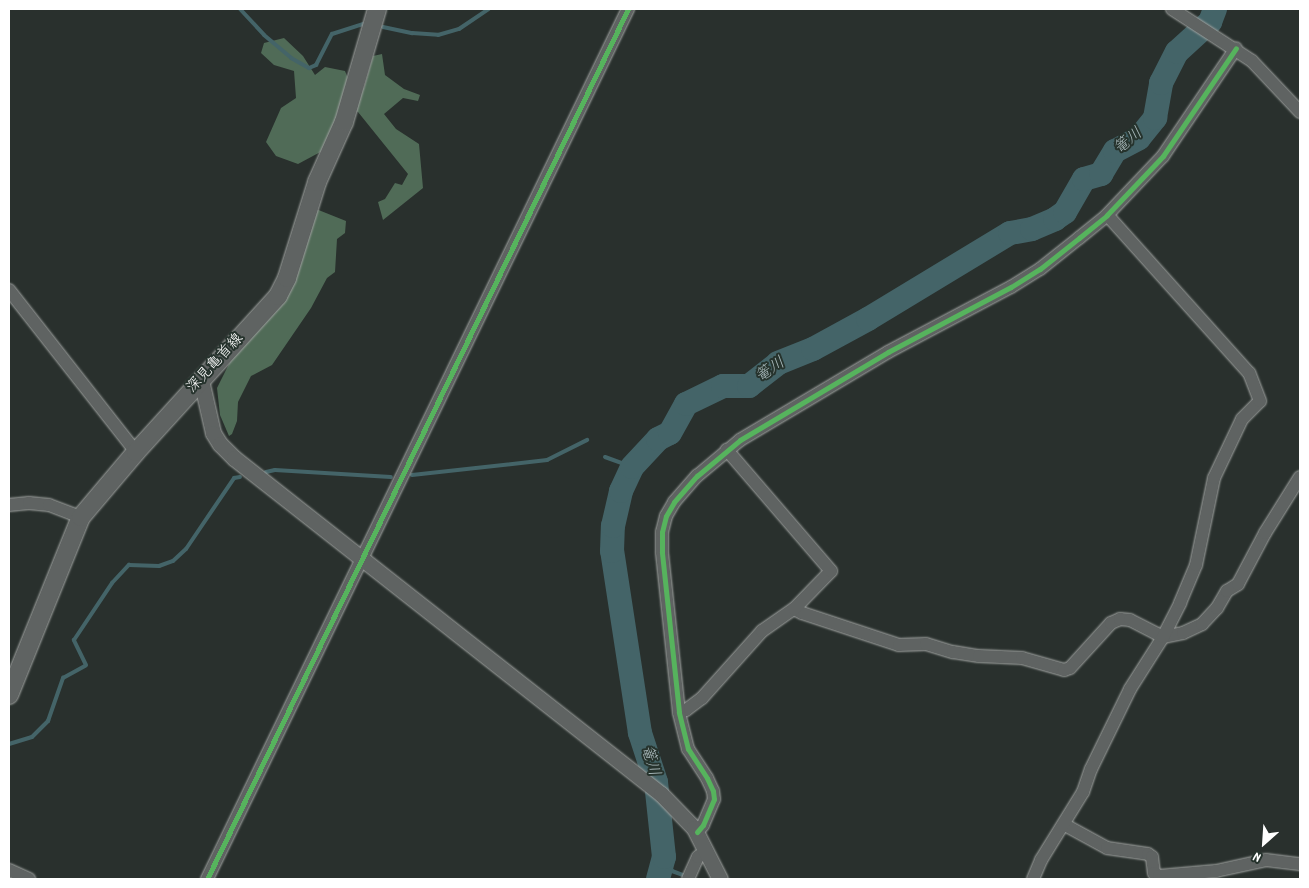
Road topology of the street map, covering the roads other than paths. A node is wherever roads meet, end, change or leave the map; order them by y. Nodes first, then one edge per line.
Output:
1 (376, 9) edge
2 (628, 9) edge
3 (1172, 9) edge
4 (1236, 48) junction
5 (1300, 112) edge
6 (1107, 215) junction
7 (9, 290) edge
8 (201, 380) junction
9 (727, 450) junction
10 (136, 452) junction
11 (1300, 478) edge
12 (9, 505) edge
13 (81, 518) junction
14 (362, 558) junction
15 (794, 608) junction
16 (1163, 637) junction
17 (9, 695) edge
18 (679, 712) junction
19 (1065, 825) junction
20 (696, 830) junction
21 (706, 850) junction
22 (1300, 864) edge
23 (9, 870) edge
24 (29, 879) edge
25 (207, 879) edge
26 (688, 879) edge
27 (720, 879) edge
28 (1033, 879) edge

1 - 8 main road, 深見亀首線
2 - 14 street
3 - 4 street
4 - 5 street
4 - 6 street
6 - 9 street
6 - 16 street
7 - 10 street
8 - 10 main road, 深見亀首線
8 - 14 street
9 - 15 street
9 - 18 street
10 - 13 main road, 深見亀首線
11 - 16 street
12 - 13 street
13 - 17 main road, 深見亀首線
14 - 20 street
14 - 25 street
15 - 16 street
15 - 18 street
16 - 19 street
18 - 20 street
19 - 22 street
19 - 28 street
20 - 21 street
21 - 26 street
21 - 27 street
23 - 24 street

